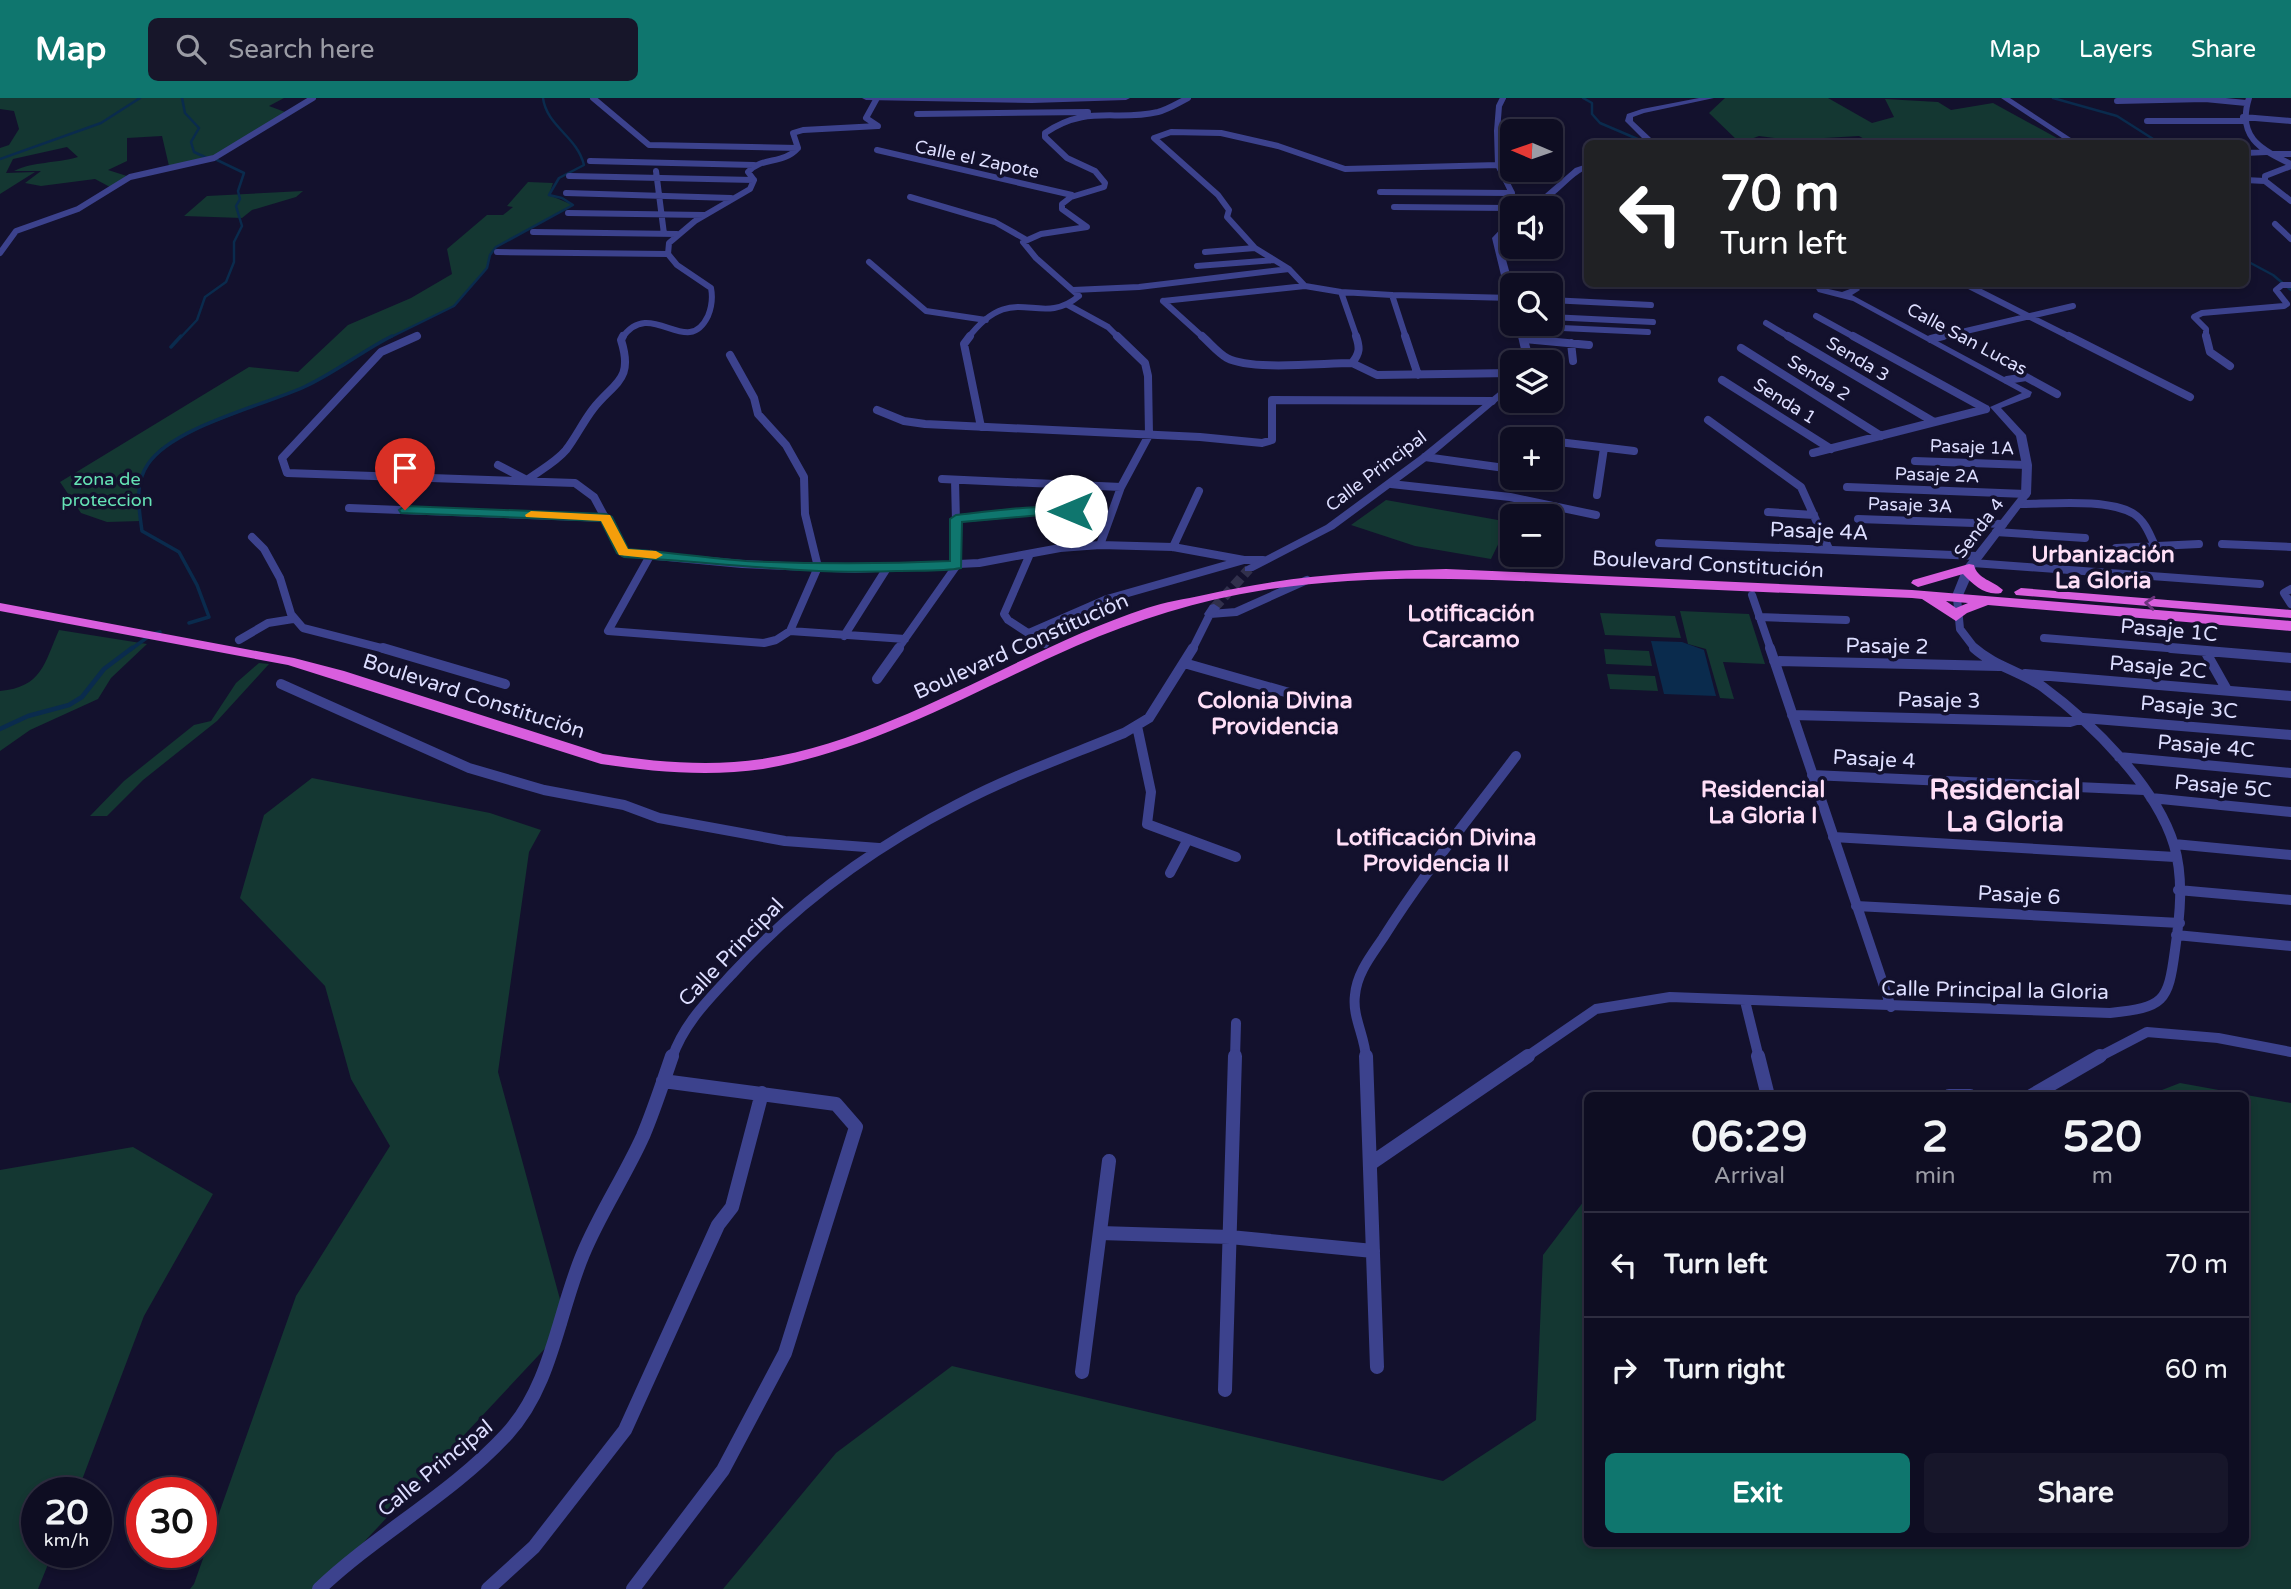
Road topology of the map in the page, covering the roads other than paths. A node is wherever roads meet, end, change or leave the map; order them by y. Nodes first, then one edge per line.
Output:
1 (313, 98) edge
2 (593, 98) edge
3 (866, 98) edge
4 (877, 98) edge
5 (1126, 98) edge
6 (1188, 98) edge
7 (1503, 98) edge
8 (1710, 98) edge
9 (2005, 98) edge
10 (2248, 100) edge
11 (2117, 101) dead end
12 (1094, 113) junction
13 (917, 114) dead end
14 (2147, 121) dead end
15 (2243, 121) junction
16 (2291, 121) edge
17 (2291, 127) edge
18 (1647, 140) edge
19 (2071, 140) edge
20 (649, 145) junction
21 (2259, 145) junction
22 (2249, 146) edge
23 (798, 148) junction
24 (877, 150) dead end
25 (2249, 153) edge
26 (2268, 153) junction
27 (2291, 154) edge
28 (590, 161) dead end
29 (654, 162) junction
30 (754, 164) junction
31 (1498, 165) junction
32 (2291, 165) edge
33 (1584, 168) edge
34 (569, 176) dead end
35 (657, 177) junction
36 (754, 180) junction
37 (2249, 180) edge
38 (2265, 181) junction
39 (1380, 192) dead end
40 (1512, 193) junction
41 (566, 194) dead end
42 (661, 195) junction
43 (1072, 195) junction
44 (1512, 196) edge
45 (1548, 196) edge
46 (910, 197) dead end
47 (731, 198) junction
48 (2291, 201) edge
49 (1394, 208) dead end
50 (1500, 208) edge
51 (568, 212) dead end
52 (659, 214) junction
53 (704, 215) junction
54 (2275, 224) dead end
55 (533, 232) dead end
56 (664, 234) junction
57 (677, 234) junction
58 (1500, 234) edge
59 (1025, 239) junction
60 (2291, 239) edge
61 (1255, 248) junction
62 (497, 251) dead end
63 (1205, 252) dead end
64 (0, 253) edge
65 (667, 254) junction
66 (1500, 258) edge
67 (1274, 260) junction
68 (869, 262) dead end
69 (1197, 266) dead end
70 (1289, 269) junction
71 (2287, 285) edge
72 (1305, 286) junction
73 (1819, 287) edge
74 (1971, 287) edge
75 (1855, 289) edge
76 (1073, 290) junction
77 (1342, 292) junction
78 (1392, 295) junction
79 (1500, 298) edge
80 (1563, 301) edge
81 (1068, 305) junction
82 (1651, 305) dead end
83 (2073, 306) dead end
84 (1816, 316) dead end
85 (2030, 316) junction
86 (1563, 318) edge
87 (986, 320) junction
88 (1653, 322) dead end
89 (1766, 323) dead end
90 (1563, 327) edge
91 (1648, 332) dead end
92 (417, 336) dead end
93 (1523, 336) edge
94 (1524, 339) junction
95 (1931, 339) junction
96 (1571, 343) junction
97 (1589, 345) dead end
98 (1741, 348) dead end
99 (1526, 350) edge
100 (730, 355) dead end
101 (1573, 360) dead end
102 (1353, 363) junction
103 (2230, 366) dead end
104 (1500, 373) edge
105 (1418, 375) junction
106 (1722, 380) dead end
107 (2007, 380) junction
108 (1500, 394) edge
109 (2057, 394) dead end
110 (2190, 397) dead end
111 (1492, 401) junction
112 (1990, 408) junction
113 (877, 410) dead end
114 (1708, 420) dead end
115 (1934, 422) junction
116 (981, 427) junction
117 (1149, 435) junction
118 (1881, 436) junction
119 (1563, 442) edge
120 (1604, 447) junction
121 (1831, 449) junction
122 (1634, 451) dead end
123 (1813, 453) dead end
124 (1425, 457) junction
125 (1915, 461) dead end
126 (498, 465) dead end
127 (2027, 465) junction
128 (1500, 466) edge
129 (942, 479) dead end
130 (527, 480) junction
131 (955, 480) junction
132 (1391, 484) junction
133 (1121, 487) junction
134 (1847, 487) dead end
135 (1199, 491) dead end
136 (1597, 495) dead end
137 (2023, 499) junction
138 (349, 508) dead end
139 (1768, 512) dead end
140 (1814, 514) junction
141 (1109, 515) junction
142 (1596, 516) dead end
143 (606, 517) junction
144 (956, 519) junction
145 (1858, 519) dead end
146 (1999, 528) junction
147 (252, 537) dead end
148 (2085, 538) dead end
149 (1659, 543) dead end
150 (2199, 544) dead end
151 (2222, 544) dead end
152 (1100, 545) junction
153 (2155, 546) junction
154 (1173, 547) junction
155 (2291, 547) edge
156 (2116, 548) dead end
157 (1829, 549) junction
158 (1030, 554) junction
159 (651, 555) junction
160 (1247, 564) junction
161 (957, 565) junction
162 (818, 567) junction
163 (887, 568) junction
164 (1968, 574) junction
165 (1309, 579) junction
166 (2260, 584) dead end
167 (1915, 589) junction
168 (2291, 589) edge
169 (1752, 595) dead end
170 (0, 596) edge
171 (1998, 596) junction
172 (2291, 604) edge
173 (0, 607) edge
174 (2291, 614) edge
175 (1759, 617) junction
176 (1956, 617) junction
177 (293, 619) junction
178 (1846, 620) dead end
179 (2291, 626) edge
180 (790, 631) junction
181 (1029, 633) junction
182 (844, 636) junction
183 (2044, 638) dead end
184 (905, 639) junction
185 (239, 640) junction
186 (1045, 644) junction
187 (2205, 651) junction
188 (2291, 658) edge
189 (1774, 661) junction
190 (1184, 663) junction
191 (1999, 666) junction
192 (2022, 674) junction
193 (877, 679) dead end
194 (281, 684) dead end
195 (505, 684) dead end
196 (2227, 690) junction
197 (2291, 696) edge
198 (1331, 705) dead end
199 (1792, 716) junction
200 (2083, 718) junction
201 (1137, 726) junction
202 (2291, 735) edge
203 (1516, 756) dead end
204 (2119, 757) junction
205 (2291, 773) edge
206 (1812, 775) junction
207 (2148, 794) junction
208 (2291, 812) edge
209 (1833, 838) junction
210 (1188, 839) junction
211 (2174, 844) junction
212 (878, 848) junction
213 (2291, 855) edge
214 (1236, 857) dead end
215 (2175, 857) junction
216 (1170, 873) dead end
217 (2178, 890) junction
218 (2291, 900) edge
219 (1856, 906) junction
220 (2178, 929) junction
221 (2291, 946) edge
222 (1745, 1001) junction
223 (1891, 1007) junction
224 (2141, 1010) junction
225 (1237, 1023) dead end
226 (2147, 1032) junction
227 (2291, 1052) edge
228 (663, 1081) junction
229 (1767, 1092) edge
230 (2038, 1092) edge
231 (762, 1093) junction
232 (1109, 1161) dead end
233 (1370, 1164) junction
234 (1100, 1233) junction
235 (1230, 1237) junction
236 (1373, 1251) junction
237 (1377, 1367) dead end
238 (1082, 1372) dead end
239 (1225, 1390) dead end
240 (319, 1589) edge
241 (488, 1589) edge
242 (633, 1589) edge

1 - 64 street
2 - 20 street
3 - 4 street
4 - 5 street
4 - 23 street
6 - 12 street, Calle el Zapote
7 - 31 street
8 - 18 street
9 - 19 street
10 - 11 street
10 - 15 street
12 - 13 street, Calle el Zapote
12 - 43 street, Calle el Zapote
14 - 15 street
15 - 16 street
15 - 17 street
15 - 21 street
20 - 23 street
20 - 29 street
21 - 22 street
21 - 26 street
23 - 30 street
24 - 43 street, Calle el Zapote
25 - 26 street
26 - 27 street
26 - 32 street
28 - 29 street
29 - 30 street
29 - 35 street
30 - 36 street
31 - 40 street
31 - 61 street
32 - 38 street
33 - 45 street
34 - 35 street
35 - 36 street
35 - 42 street
36 - 47 street
37 - 38 street
38 - 48 street
39 - 40 street
40 - 44 street
41 - 42 street
42 - 47 street
42 - 52 street
43 - 59 street
46 - 59 street
47 - 53 street
49 - 50 street
51 - 52 street
52 - 53 street
52 - 56 street
53 - 57 street
54 - 60 street
55 - 56 street
56 - 57 street
57 - 65 street
58 - 66 street
59 - 76 street
61 - 63 street
61 - 67 street
62 - 65 street
65 - 130 street
67 - 69 street
67 - 70 street
68 - 87 street
70 - 72 street
70 - 76 street
71 - 103 street
72 - 77 street
72 - 102 street
73 - 75 street, Calle San Lucas
74 - 85 street
75 - 95 street, Calle San Lucas
76 - 81 street
77 - 78 street
77 - 102 street
78 - 79 street
78 - 105 street
80 - 82 street
81 - 87 street
81 - 117 street
83 - 85 street
84 - 112 street, Senda 4
85 - 95 street
85 - 110 street
86 - 88 street
87 - 116 street
89 - 115 street, Senda 3
90 - 91 street
92 - 130 street
93 - 94 street
94 - 96 street
94 - 99 street
95 - 107 street, Calle San Lucas
96 - 97 street
96 - 101 street
98 - 118 street, Senda 2
100 - 162 street
102 - 105 street
104 - 105 street
106 - 121 street, Senda 1
107 - 109 street
107 - 112 street, Calle San Lucas
108 - 111 street, Calle Principal
111 - 117 street
111 - 124 street, Calle Principal
112 - 115 street
112 - 127 street, Senda 4
113 - 116 street
114 - 140 street
115 - 118 street
116 - 117 street
117 - 133 street
118 - 121 street
119 - 120 street
120 - 122 street
120 - 136 street
121 - 123 street
124 - 128 street
124 - 132 street, Calle Principal
125 - 127 street, Pasaje 1A
126 - 130 street
127 - 137 street, Senda 4
129 - 131 street
130 - 143 street
131 - 133 street
131 - 144 street
132 - 142 street
132 - 160 street, Calle Principal
133 - 141 street
134 - 137 street, Pasaje 2A
135 - 154 street
137 - 146 street, Senda 4
137 - 153 street, Pasaje 2A
138 - 143 street
139 - 140 street
140 - 157 street
141 - 144 street
141 - 152 street
143 - 159 street
144 - 161 street
145 - 146 street, Pasaje 3A
146 - 148 street, Pasaje 3A
146 - 164 street, Senda 4
147 - 177 street
149 - 157 street, Pasaje 4A
150 - 153 street
151 - 155 street
152 - 154 street
152 - 158 street
153 - 156 street
154 - 160 street
157 - 164 street, Pasaje 4A
158 - 161 street
158 - 181 street
159 - 162 street
159 - 180 street
160 - 181 street
161 - 163 street
161 - 184 street
162 - 163 street
162 - 180 street
163 - 182 street
164 - 166 street, Pasaje 4A
164 - 167 highway, Boulevard Constitución
164 - 167 highway
164 - 171 highway, Boulevard Constitución
164 - 171 highway
164 - 176 street
165 - 167 highway, Boulevard Constitución
165 - 173 highway, Boulevard Constitución
165 - 190 street, Calle Principal
167 - 176 highway
167 - 186 highway, Boulevard Constitución
168 - 172 street
169 - 175 street
170 - 185 highway, Boulevard Constitución
174 -> 171 highway, Boulevard Constitución
171 - 176 highway
171 - 179 highway, Boulevard Constitución
175 - 178 street
175 - 189 street
176 - 191 street
177 - 185 street
177 - 195 street
180 - 182 street
181 - 186 street
182 - 184 street
183 - 187 street, Pasaje 1C
184 - 193 street
185 - 186 highway, Boulevard Constitución
187 - 188 street, Pasaje 1C
187 - 196 street
189 - 191 street, Pasaje 2
189 - 199 street
190 - 198 street
190 - 201 street, Calle Principal
191 - 192 street
192 - 196 street, Pasaje 2C
192 - 200 street
194 - 212 street
196 - 197 street, Pasaje 2C
199 - 200 street, Pasaje 3
199 - 206 street
200 - 202 street, Pasaje 3C
200 - 204 street
201 - 210 street
201 - 212 street, Calle Principal
203 - 233 street
204 - 205 street, Pasaje 4C
204 - 207 street
206 - 207 street, Pasaje 4
206 - 209 street
207 - 208 street, Pasaje 5C
207 - 211 street
209 - 215 street
209 - 219 street
210 - 214 street
210 - 216 street
211 - 213 street
211 - 215 street
212 - 228 street, Calle Principal
215 - 217 street
217 - 218 street
217 - 220 street
219 - 220 street, Pasaje 6
219 - 223 street
220 - 221 street, Pasaje 6
220 - 224 street
222 - 223 street, Calle Principal la Gloria
222 - 229 street
222 - 233 street, Calle Principal la Gloria
223 - 224 street, Calle Principal la Gloria
224 - 226 street
225 - 235 street
226 - 227 street
226 - 230 street
228 - 231 street
228 - 240 street, Calle Principal
231 - 241 street
231 - 242 street
232 - 234 street
233 - 236 street
234 - 235 street
234 - 238 street
235 - 236 street
235 - 239 street
236 - 237 street

